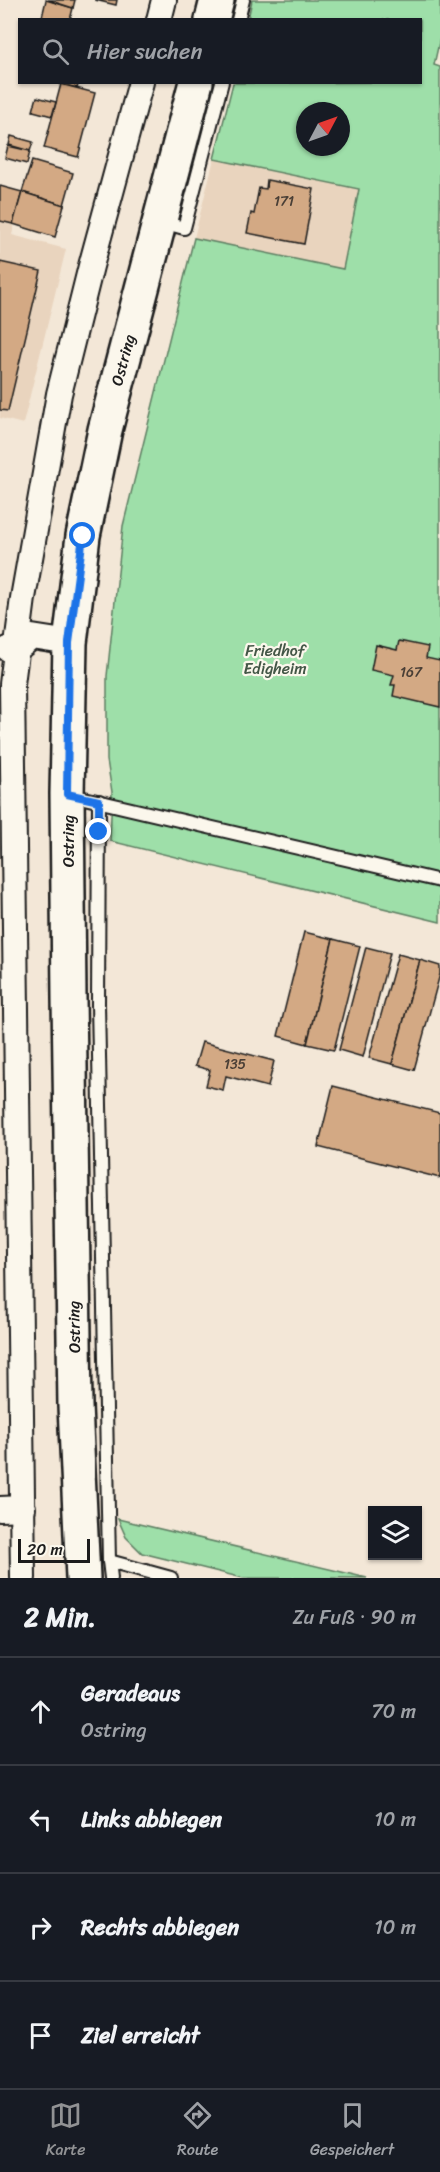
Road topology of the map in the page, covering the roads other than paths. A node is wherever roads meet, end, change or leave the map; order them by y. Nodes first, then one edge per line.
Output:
1 (164, 0) edge
2 (217, 0) edge
3 (243, 0) edge
4 (160, 18) edge
5 (212, 18) edge
6 (238, 18) edge
7 (140, 84) edge
8 (195, 84) edge
9 (221, 84) edge
10 (160, 221) junction
11 (69, 643) junction
12 (8, 649) edge
13 (67, 794) junction
14 (99, 801) junction
15 (440, 881) edge
16 (12, 1508) edge
17 (96, 1570) edge
18 (23, 1578) edge
19 (111, 1578) edge
20 (171, 1578) edge

1 - 4 street
2 - 5 street
3 - 6 lane
7 - 12 street
8 - 10 street, Ostring
9 - 10 lane
10 - 11 street, Ostring
11 - 12 street
11 - 13 street, Ostring
12 - 16 street
13 - 14 lane
13 - 17 street, Ostring
14 - 15 lane
14 - 17 lane
16 - 18 street
17 - 19 lane
17 - 20 lane

